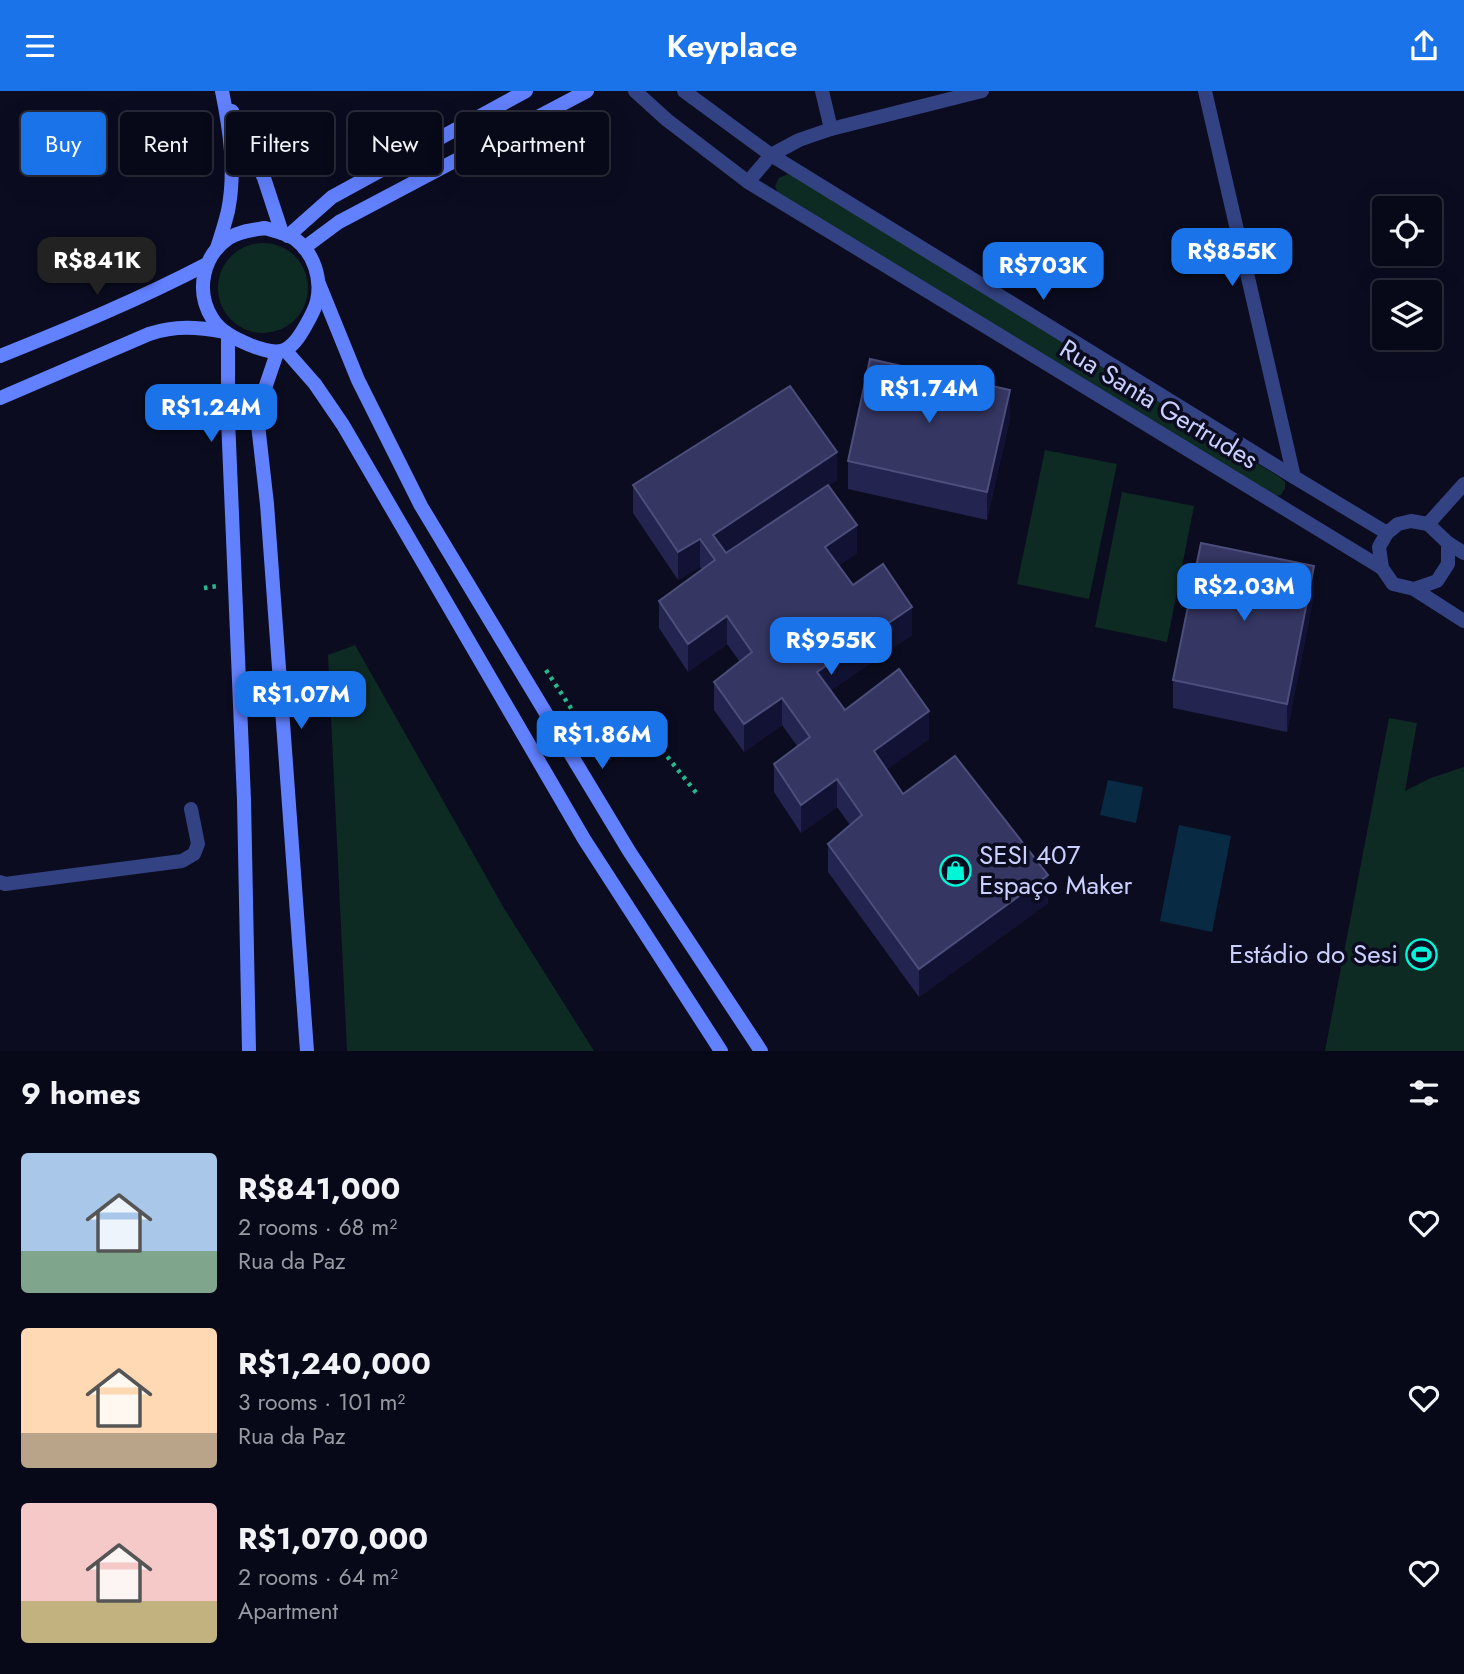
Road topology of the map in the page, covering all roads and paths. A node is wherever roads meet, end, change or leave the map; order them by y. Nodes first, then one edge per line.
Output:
1 (222, 91) edge
2 (526, 91) edge
3 (587, 91) edge
4 (635, 91) edge
5 (684, 91) edge
6 (822, 91) edge
7 (982, 91) edge
8 (1205, 91) edge
9 (831, 129) junction
10 (771, 155) junction
11 (747, 182) junction
12 (285, 234) junction
13 (217, 248) junction
14 (304, 248) junction
15 (207, 264) junction
16 (319, 284) junction
17 (227, 333) junction
18 (281, 352) junction
19 (0, 356) edge
20 (0, 398) edge
21 (1294, 477) junction
22 (1464, 484) edge
23 (1428, 524) junction
24 (1387, 533) junction
25 (1448, 543) junction
26 (1464, 553) edge
27 (1382, 568) junction
28 (1414, 589) junction
29 (1464, 621) edge
30 (540, 661) dead end
31 (698, 795) dead end
32 (191, 809) dead end
33 (0, 882) edge
34 (249, 1051) edge
35 (307, 1051) edge
36 (721, 1051) edge
37 (761, 1051) edge

1 - 12 street
1 - 13 street
2 - 12 street
3 - 14 street
4 - 11 street, Rua Santa Gertrudes
5 - 10 street, Rua Santa Gertrudes
6 - 9 street
7 - 9 street
8 - 21 street
9 - 10 street
10 - 11 street
10 - 21 street, Rua Santa Gertrudes
11 - 27 street, Rua Santa Gertrudes
12 - 13 street
12 - 14 street
13 - 15 street
14 - 16 street
15 - 17 street
15 - 19 street
16 - 18 street
16 - 37 street
17 - 18 street
17 - 20 street
17 - 34 street
18 - 35 street
18 - 36 street
21 - 24 street, Rua Santa Gertrudes
22 - 23 street
23 - 24 street
23 - 25 street
24 - 27 street
25 - 26 street
25 - 28 street
27 - 28 street
28 - 29 street
30 - 31 path
32 - 33 street

